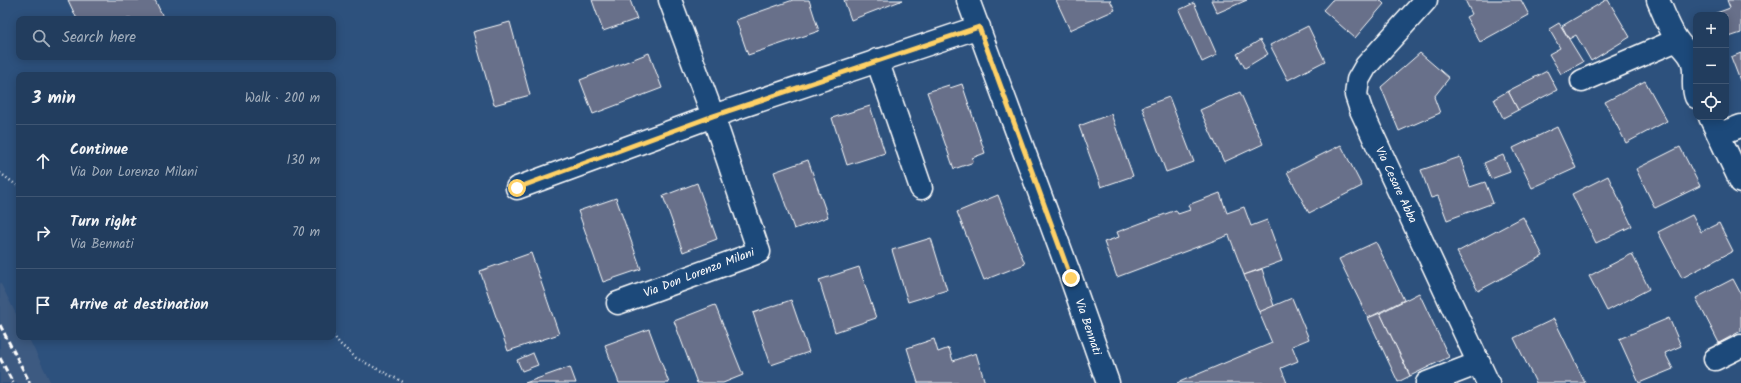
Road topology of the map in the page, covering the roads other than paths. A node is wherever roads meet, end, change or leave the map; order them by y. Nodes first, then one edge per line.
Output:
1 (670, 0) edge
2 (968, 0) edge
3 (1426, 0) edge
4 (1658, 0) edge
5 (979, 27) junction
6 (1677, 40) junction
7 (877, 60) junction
8 (1582, 81) dead end
9 (1693, 84) edge
10 (713, 116) junction
11 (1714, 126) edge
12 (1741, 126) edge
13 (1741, 182) edge
14 (517, 188) dead end
15 (921, 188) dead end
16 (618, 303) dead end
17 (1741, 346) edge
18 (1715, 359) dead end
19 (1479, 363) junction
20 (1108, 383) edge
21 (1427, 383) edge
22 (1488, 383) edge

1 - 10 street, Via Don Lorenzo Milani
2 - 5 street, Via Bennati
3 - 19 street, Via Cesare Abba
4 - 6 street
5 - 7 street
5 - 20 street, Via Bennati
6 - 8 street
6 - 9 street
7 - 10 street
7 - 15 street
10 - 14 street
10 - 16 street, Via Don Lorenzo Milani
11 - 12 street
11 - 13 street
17 - 18 street
19 - 21 street
19 - 22 street, Via Cesare Abba

